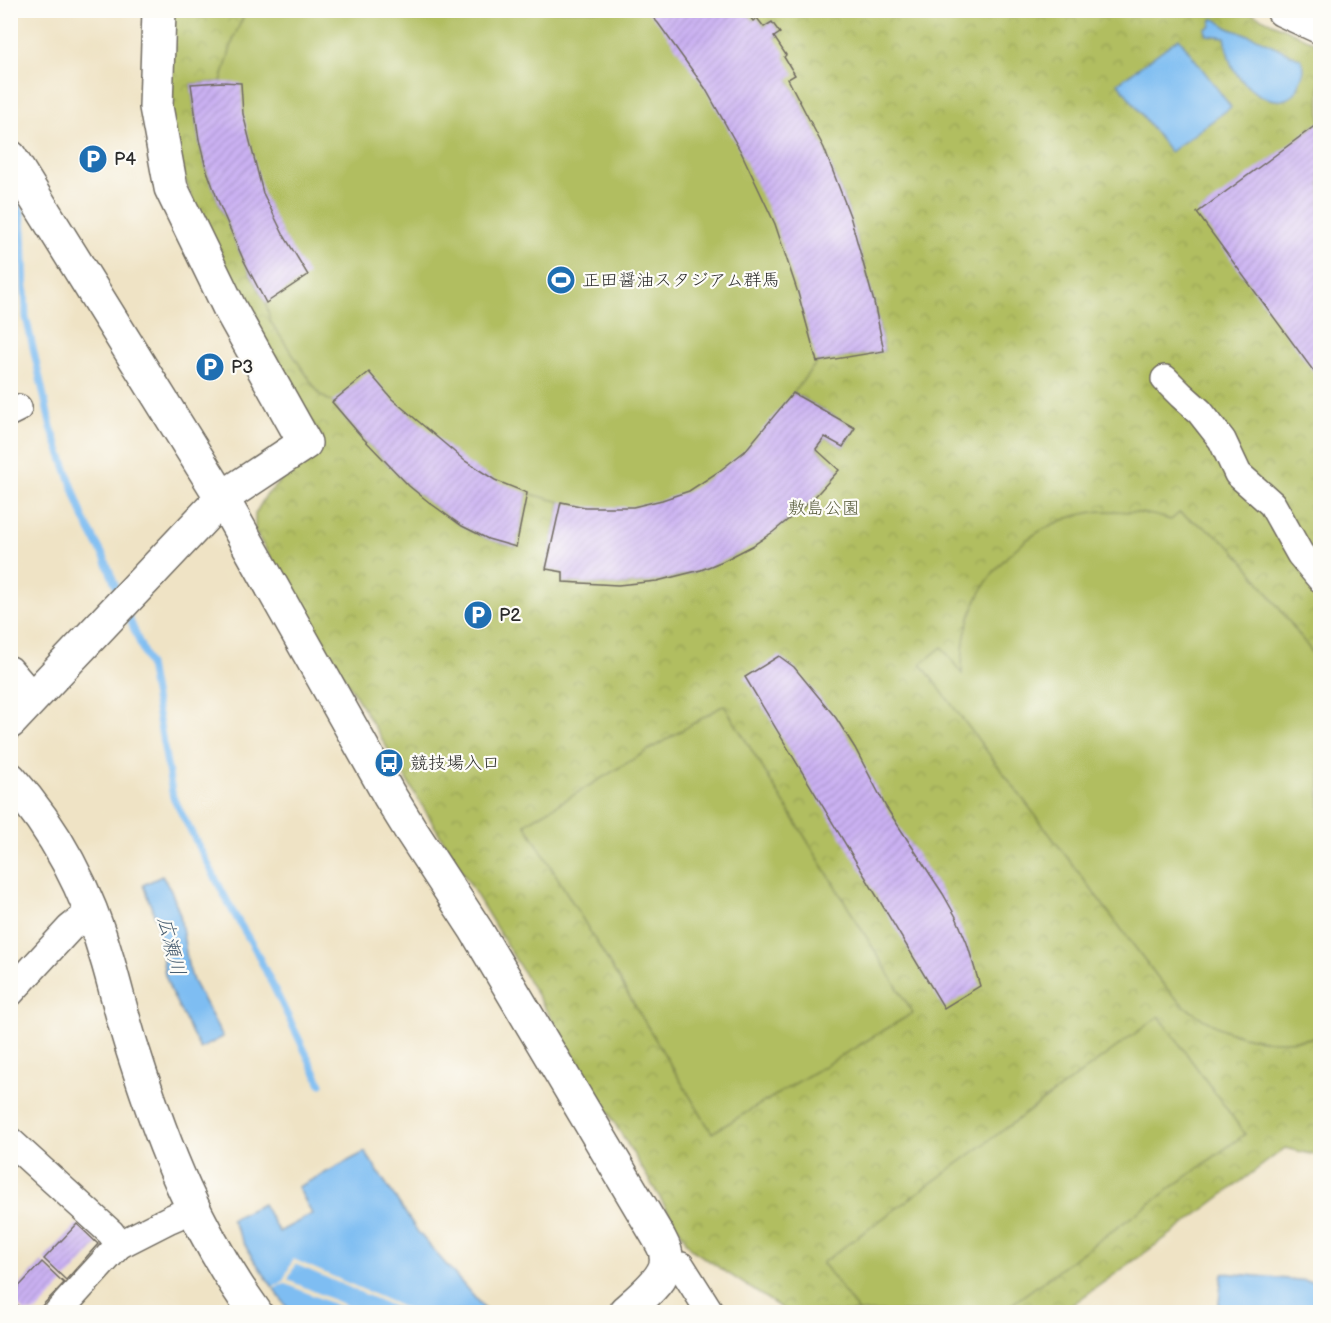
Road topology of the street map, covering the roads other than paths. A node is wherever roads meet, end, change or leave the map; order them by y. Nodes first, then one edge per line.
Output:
1 (159, 10) edge
2 (1283, 10) edge
3 (1320, 27) edge
4 (10, 157) edge
5 (1165, 379) dead end
6 (222, 498) junction
7 (1320, 578) edge
8 (10, 722) edge
9 (10, 779) edge
10 (92, 915) junction
11 (10, 993) edge
12 (10, 1141) edge
13 (193, 1209) junction
14 (119, 1245) junction
15 (681, 1266) dead end
16 (58, 1312) edge
17 (255, 1312) edge
18 (625, 1312) edge
19 (710, 1312) edge

1 - 6 street
2 - 3 street
4 - 6 street
5 - 7 street
6 - 8 street
6 - 18 street
9 - 10 street
10 - 11 street
10 - 13 street
12 - 14 street
13 - 14 street
13 - 17 street
14 - 16 street
15 - 19 street

